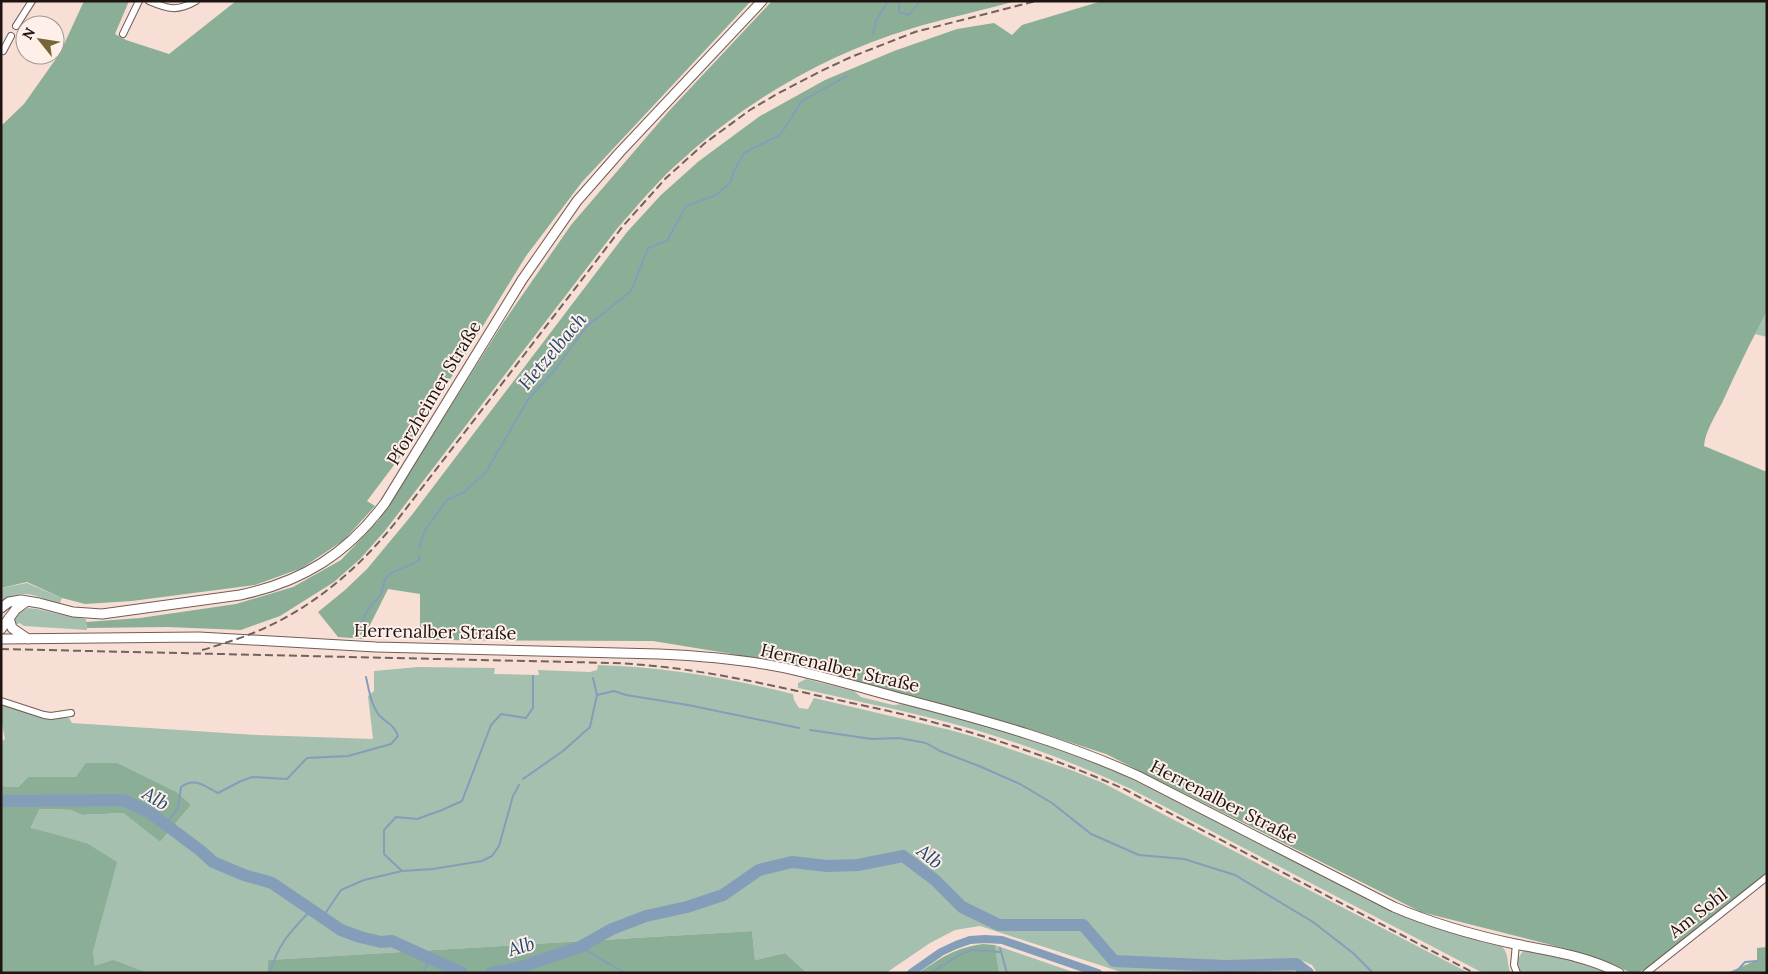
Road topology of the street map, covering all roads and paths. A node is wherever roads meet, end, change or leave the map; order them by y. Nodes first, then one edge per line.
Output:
1 (32, 1) edge
2 (139, 1) edge
3 (149, 1) edge
4 (196, 1) edge
5 (762, 1) edge
6 (23, 15) edge
7 (123, 34) dead end
8 (11, 36) dead end
9 (2, 52) edge
10 (27, 602) junction
11 (1, 608) edge
12 (9, 618) junction
13 (1, 629) edge
14 (1, 639) edge
15 (28, 639) junction
16 (1, 701) edge
17 (70, 713) dead end
18 (1767, 877) edge
19 (1516, 944) junction
20 (1517, 973) edge
21 (1619, 973) edge
22 (1646, 973) edge

1 - 6 street
2 - 7 street
3 - 4 street
5 - 10 main road, Pforzheimer Straße
8 - 9 street
10 - 11 main road, Pforzheimer Straße
10 - 12 main road
12 - 13 main road
12 - 15 main road
14 - 15 main road, Herrenalber Straße
15 - 19 main road, Herrenalber Straße
16 - 17 street
18 - 22 street, Am Sohl
19 - 20 street
19 - 21 main road, Herrenalber Straße

